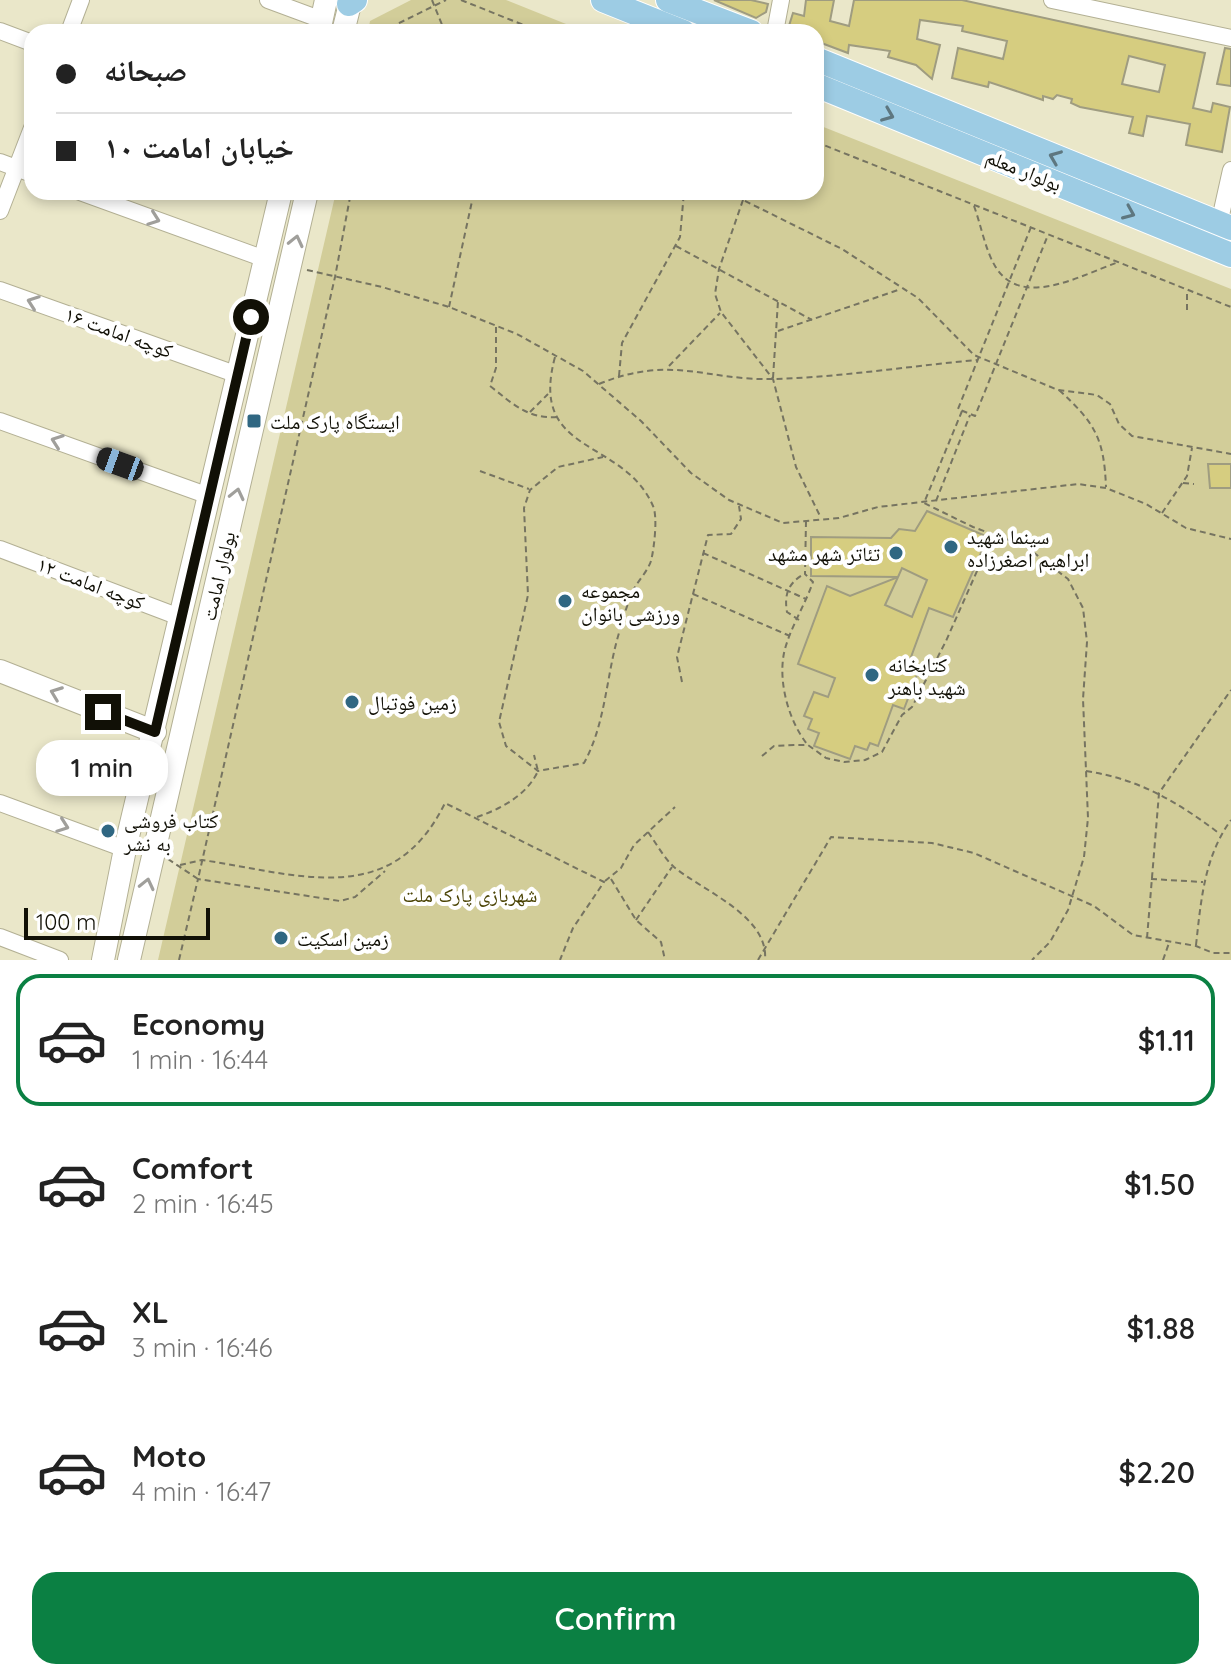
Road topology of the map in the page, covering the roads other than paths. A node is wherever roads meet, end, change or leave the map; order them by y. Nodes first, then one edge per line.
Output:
1 (81, 0) edge
2 (268, 0) edge
3 (603, 0) edge
4 (668, 0) edge
5 (781, 0) edge
6 (1052, 0) edge
7 (337, 9) edge
8 (72, 24) edge
9 (663, 24) edge
10 (730, 24) edge
11 (776, 24) edge
12 (0, 31) edge
13 (1231, 38) edge
14 (24, 40) edge
15 (824, 62) edge
16 (824, 88) edge
17 (0, 162) edge
18 (24, 172) edge
19 (1231, 174) edge
20 (102, 200) edge
21 (279, 200) edge
22 (305, 200) edge
23 (0, 211) edge
24 (1225, 226) edge
25 (1231, 255) edge
26 (265, 259) junction
27 (0, 290) edge
28 (238, 375) junction
29 (0, 421) edge
30 (209, 496) junction
31 (0, 549) edge
32 (182, 618) junction
33 (0, 671) edge
34 (155, 732) junction
35 (0, 803) edge
36 (125, 849) junction
37 (0, 937) edge
38 (60, 960) edge
39 (103, 960) edge
40 (129, 960) edge

1 - 8 street
2 - 7 street
3 - 9 main road
4 - 10 main road
5 - 11 street
6 - 13 street
12 - 14 street
24 -> 15 main road, بولوار معلم
16 -> 25 main road, بولوار معلم
17 - 18 street
18 - 23 street
19 - 24 street
20 -> 26 street
21 - 26 main road, بولوار امامت
40 -> 22 main road, بولوار امامت
26 - 28 main road, بولوار امامت
28 -> 27 street, کوچه امامت ۱۶
28 - 30 main road, بولوار امامت
30 -> 29 street
30 - 32 main road, بولوار امامت
31 - 32 street, کوچه امامت ۱۲
32 - 34 main road, بولوار امامت
34 -> 33 main road
34 - 36 main road, بولوار امامت
35 -> 36 street
36 - 39 main road, بولوار امامت
37 - 38 street

